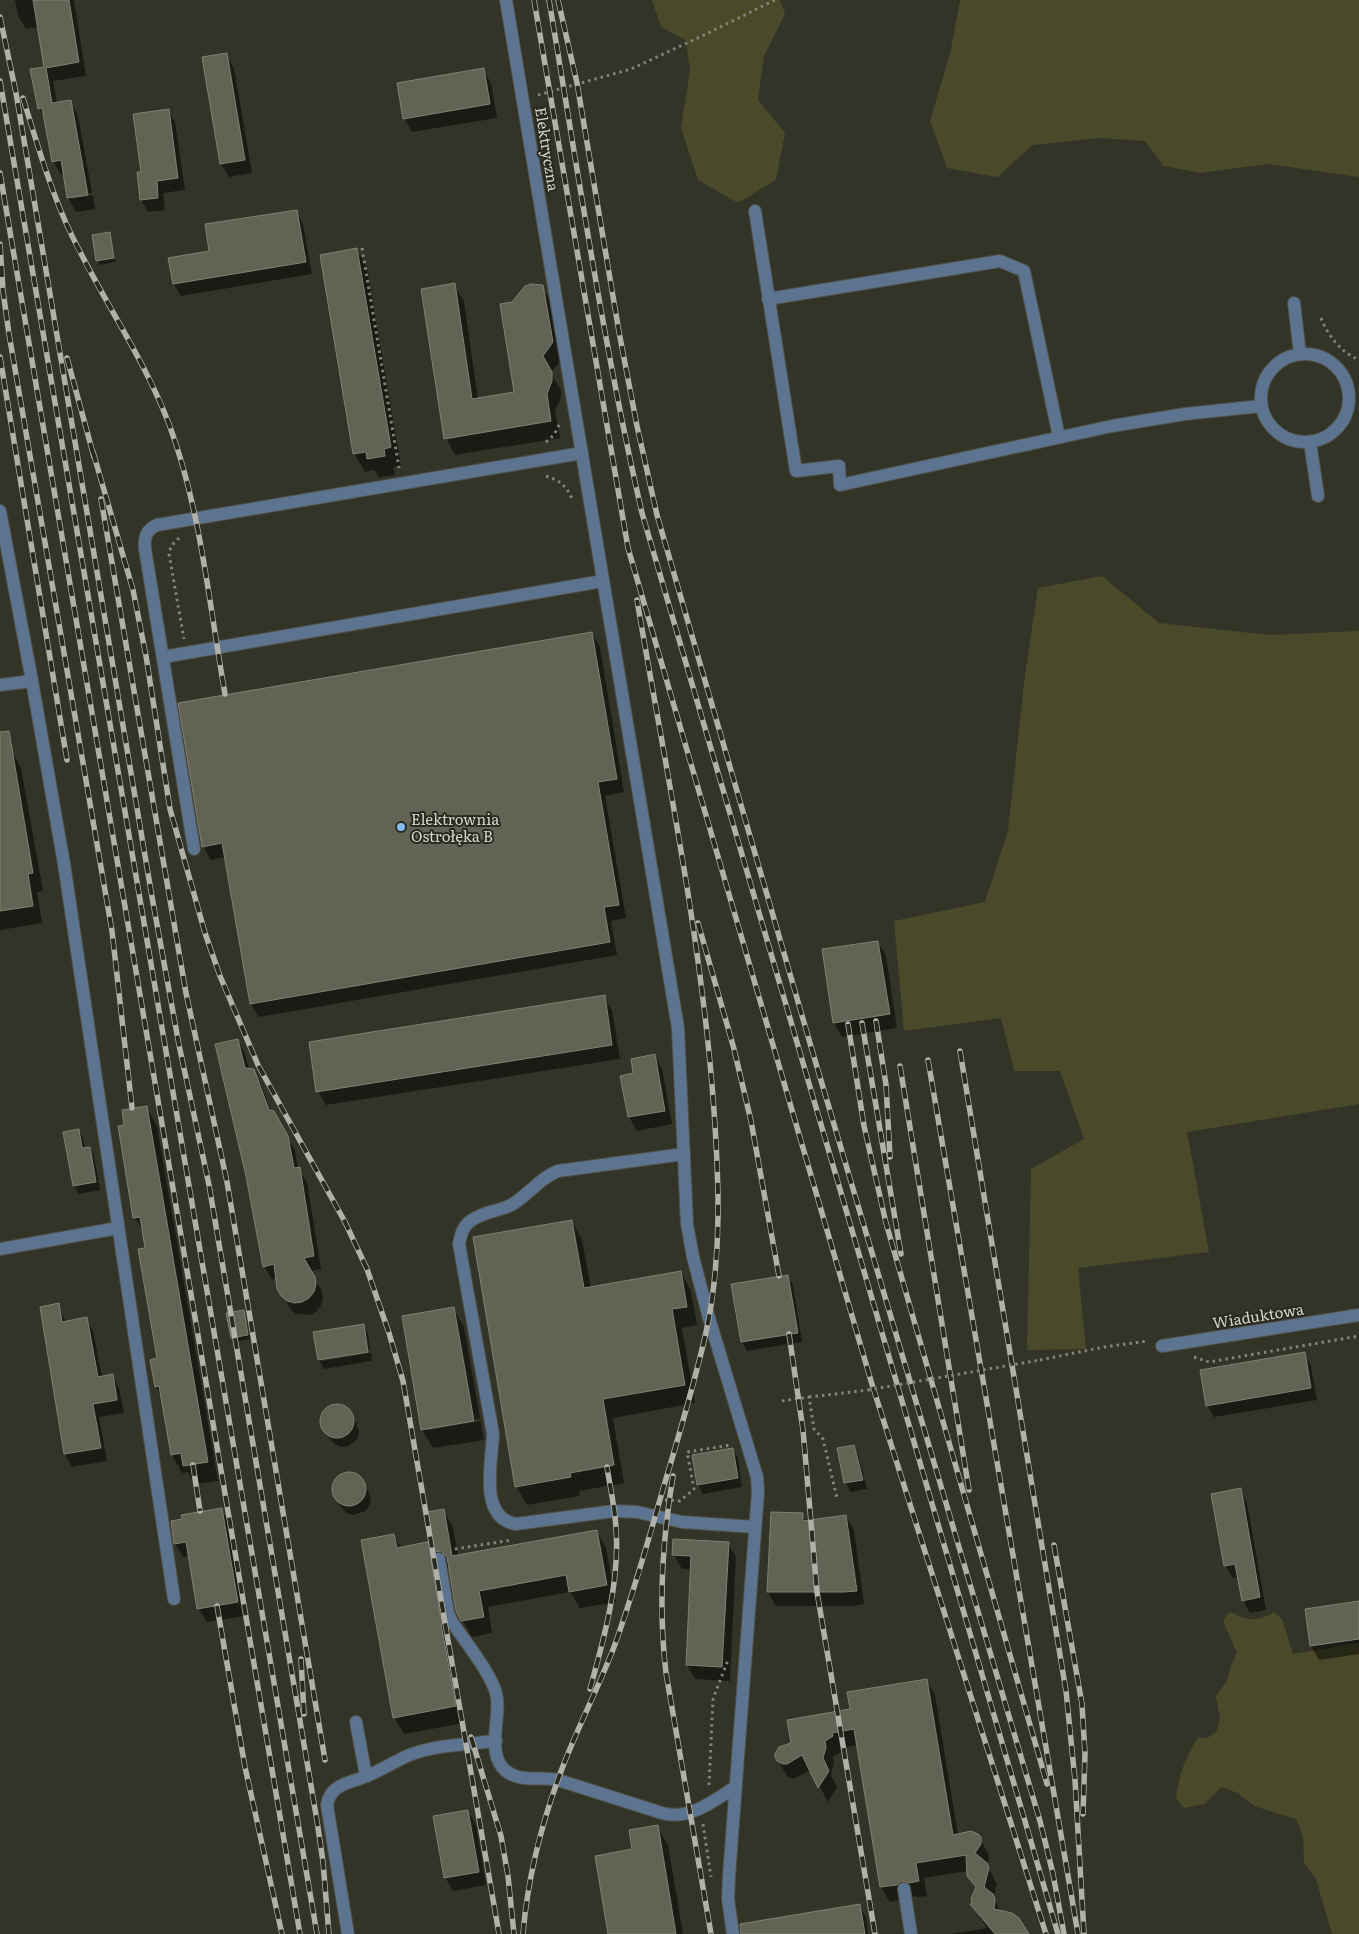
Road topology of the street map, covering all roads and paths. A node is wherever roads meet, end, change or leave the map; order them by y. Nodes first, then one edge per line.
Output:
1 (506, 0) edge
2 (775, 0) edge
3 (523, 99) junction
4 (755, 211) dead end
5 (362, 248) dead end
6 (768, 299) junction
7 (1294, 302) dead end
8 (1321, 318) dead end
9 (1300, 354) junction
10 (1359, 360) edge
11 (1354, 390) edge
12 (1261, 406) junction
13 (562, 416) dead end
14 (1059, 437) junction
15 (1310, 442) junction
16 (543, 443) dead end
17 (582, 453) junction
18 (400, 471) dead end
19 (538, 474) dead end
20 (1318, 496) dead end
21 (574, 504) dead end
22 (0, 511) edge
23 (181, 535) dead end
24 (604, 581) junction
25 (186, 652) junction
26 (163, 657) junction
27 (32, 681) junction
28 (0, 685) edge
29 (194, 848) dead end
30 (684, 1154) junction
31 (118, 1228) junction
32 (0, 1249) edge
33 (1359, 1316) edge
34 (1162, 1346) dead end
35 (1104, 1347) dead end
36 (809, 1397) junction
37 (782, 1401) dead end
38 (737, 1444) dead end
39 (837, 1498) dead end
40 (660, 1500) dead end
41 (754, 1527) junction
42 (521, 1538) dead end
43 (455, 1549) dead end
44 (439, 1560) dead end
45 (174, 1599) dead end
46 (730, 1656) dead end
47 (356, 1722) dead end
48 (496, 1741) junction
49 (366, 1776) junction
50 (735, 1787) junction
51 (705, 1806) junction
52 (713, 1886) dead end
53 (904, 1889) dead end
54 (348, 1934) edge
55 (733, 1934) edge
56 (910, 1934) edge

1 - 3 street, Elektryczna
2 - 3 path
3 - 17 street, Elektryczna
4 - 6 street
5 - 18 path
6 - 14 street
6 - 14 street
7 - 9 street
8 - 10 path
9 - 11 street
9 - 12 street
11 - 15 street
12 - 14 street
12 - 15 street
13 - 16 path
15 - 20 street
17 - 24 street, Elektryczna
17 - 26 street
19 - 21 path
22 - 27 street
23 - 25 path
24 - 25 street
24 - 30 street, Elektryczna
25 - 26 street
26 - 29 street
27 - 28 street
27 - 31 street
30 - 41 street, Elektryczna
30 - 41 street
31 - 32 street
31 - 45 street
33 - 34 street, Wiaduktowa
35 - 36 path, bridge
36 - 37 path
36 - 39 path
38 - 40 path
41 - 50 street, Elektryczna
42 - 43 path
44 - 48 street
46 - 51 path
47 - 49 street
48 - 49 street
48 - 51 street
49 - 54 street
50 - 51 street
50 - 55 street, Elektryczna
51 - 52 path
53 - 56 street

